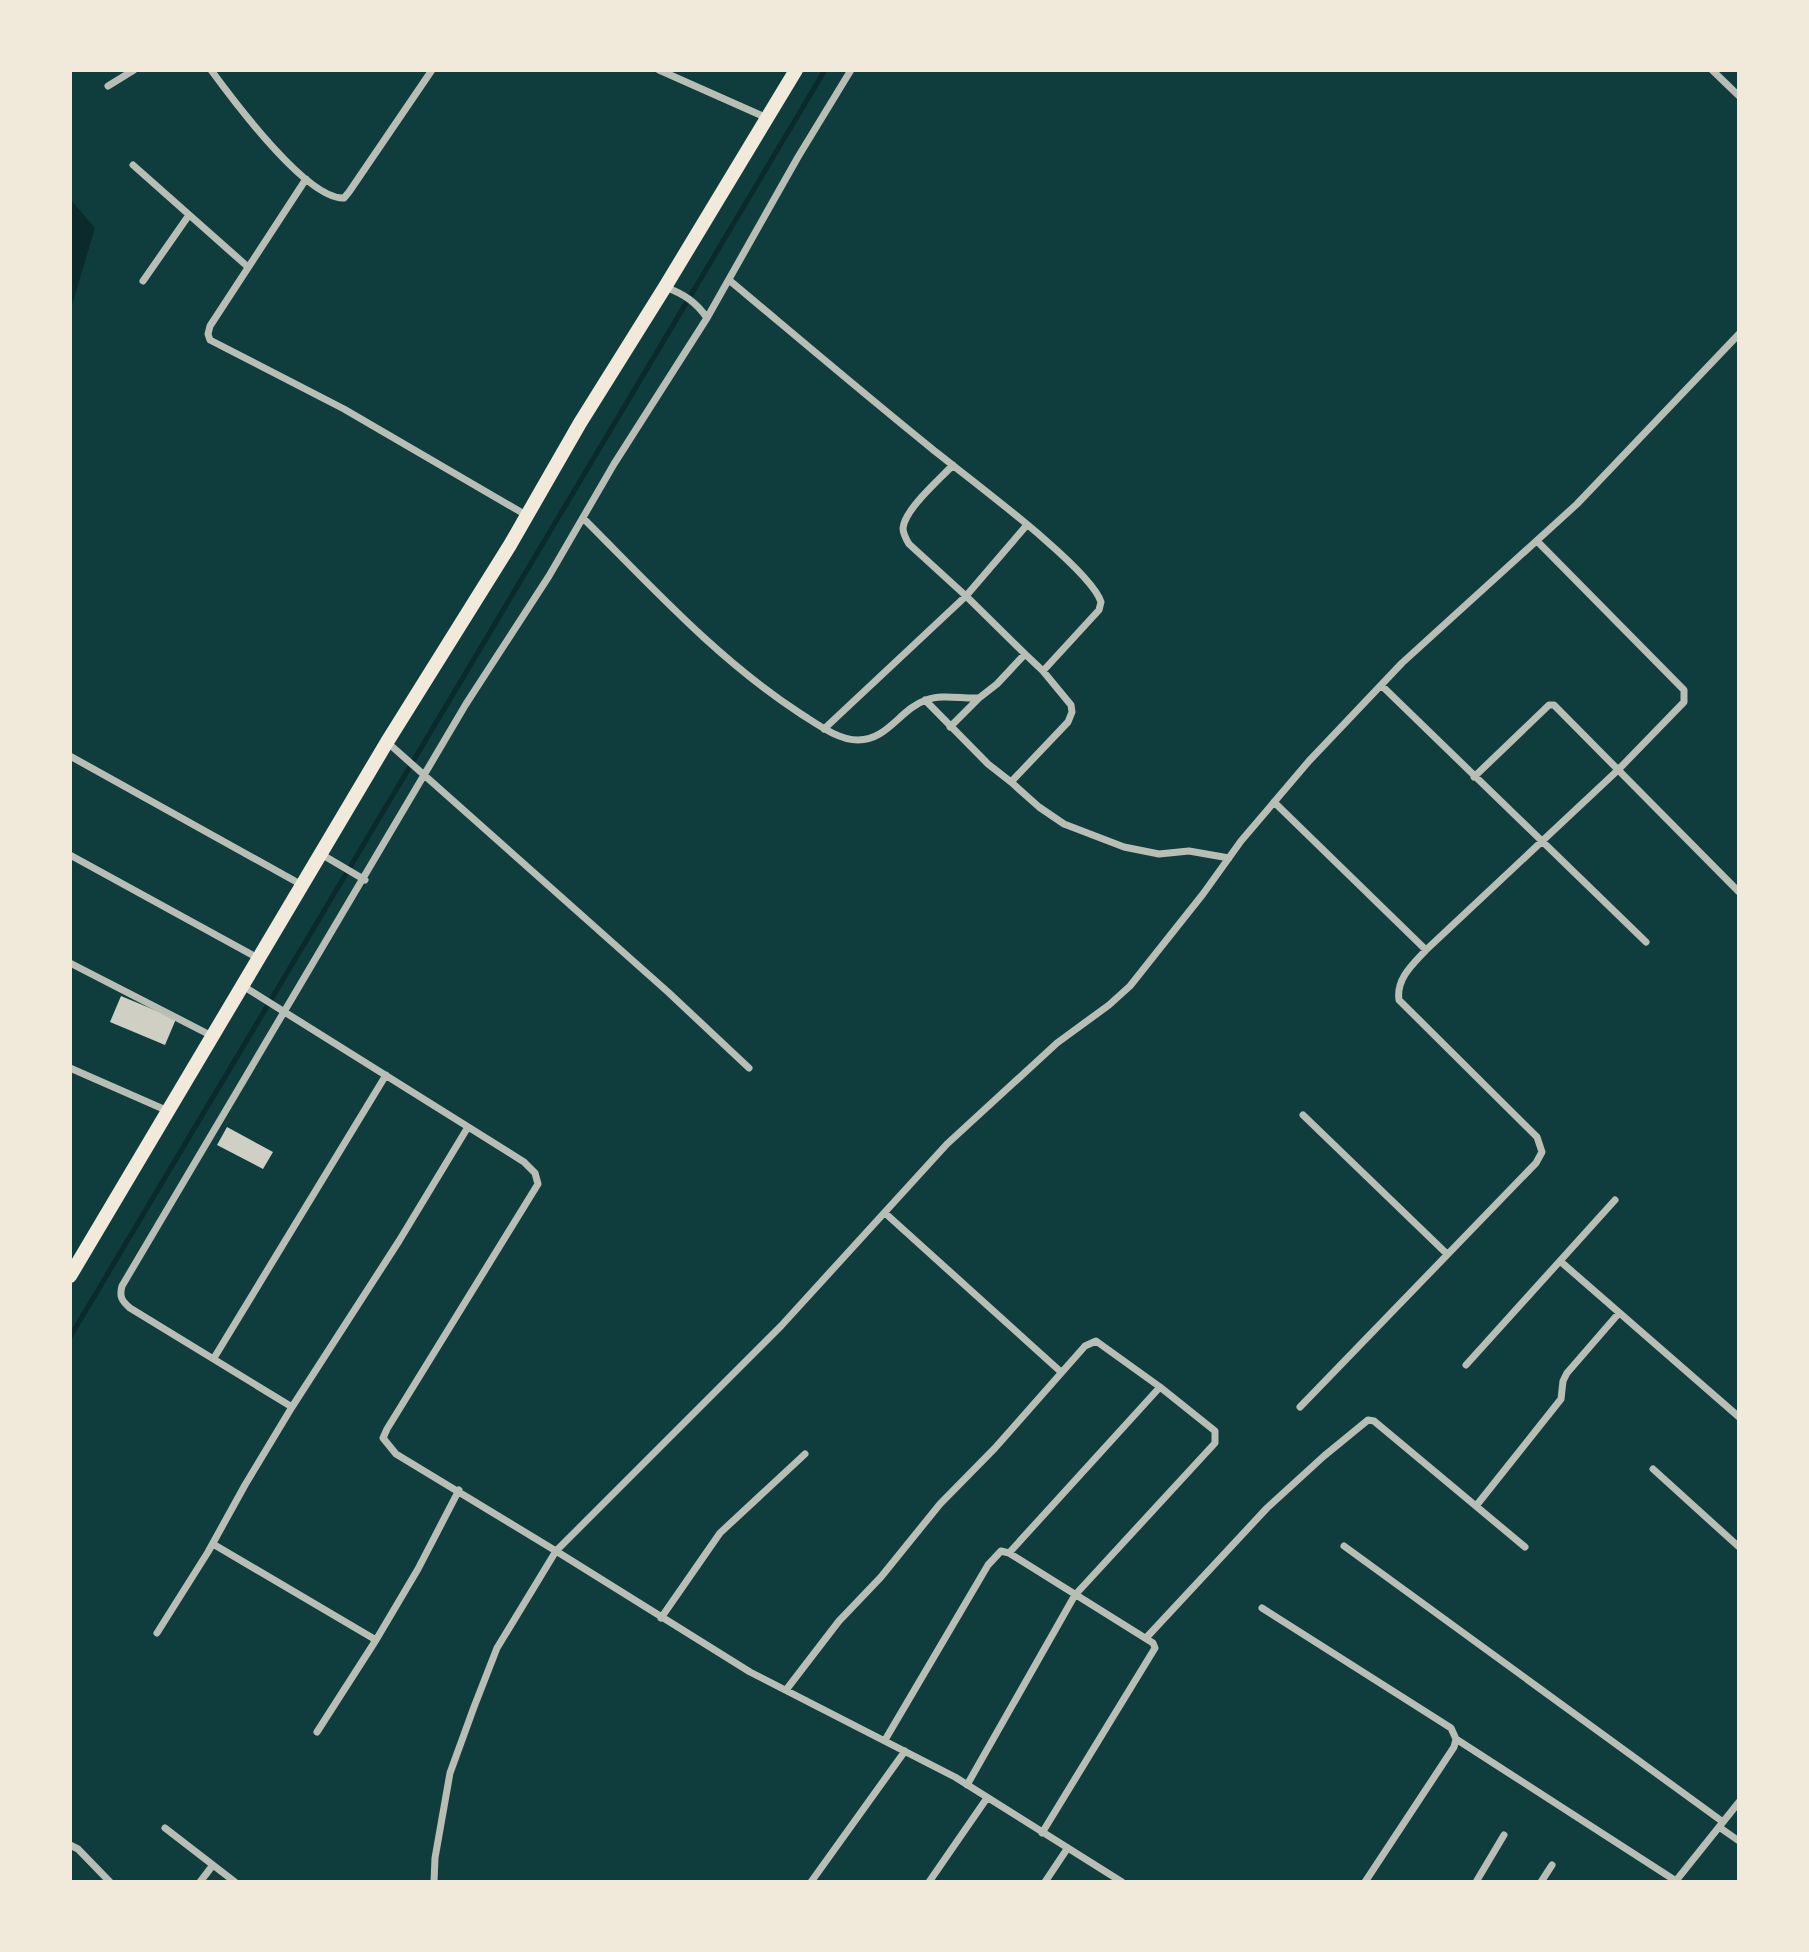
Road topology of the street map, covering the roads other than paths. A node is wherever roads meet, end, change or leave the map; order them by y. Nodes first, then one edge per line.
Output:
1 (134, 70) edge
2 (211, 70) edge
3 (432, 70) edge
4 (659, 70) edge
5 (796, 70) edge
6 (851, 70) edge
7 (1712, 70) edge
8 (108, 86) dead end
9 (1739, 96) edge
10 (767, 118) junction
11 (133, 164) dead end
12 (306, 179) junction
13 (189, 215) junction
14 (248, 267) junction
15 (729, 280) junction
16 (144, 281) dead end
17 (665, 287) junction
18 (707, 318) junction
19 (1739, 334) edge
20 (953, 465) junction
21 (526, 515) junction
22 (583, 518) junction
23 (1026, 526) junction
24 (1537, 541) junction
25 (966, 596) junction
26 (1025, 654) junction
27 (1043, 671) junction
28 (1381, 685) junction
29 (979, 698) junction
30 (925, 700) junction
31 (950, 727) junction
32 (824, 729) junction
33 (387, 742) junction
34 (70, 756) edge
35 (1618, 770) junction
36 (425, 775) junction
37 (1474, 777) junction
38 (1011, 782) junction
39 (1274, 802) junction
40 (1540, 842) junction
41 (321, 854) junction
42 (70, 855) edge
43 (1229, 858) junction
44 (365, 880) junction
45 (302, 885) junction
46 (1739, 892) edge
47 (1646, 942) dead end
48 (1426, 950) junction
49 (259, 959) junction
50 (70, 962) edge
51 (242, 985) junction
52 (286, 1013) junction
53 (212, 1036) junction
54 (70, 1068) edge
55 (749, 1068) dead end
56 (386, 1075) junction
57 (167, 1111) junction
58 (1303, 1115) dead end
59 (468, 1127) junction
60 (1615, 1200) dead end
61 (885, 1213) junction
62 (1447, 1254) junction
63 (1560, 1261) junction
64 (70, 1276) edge
65 (1619, 1313) junction
66 (214, 1358) junction
67 (1466, 1365) dead end
68 (1061, 1372) junction
69 (1160, 1387) junction
70 (292, 1407) junction
71 (1300, 1407) dead end
72 (1739, 1417) edge
73 (805, 1454) dead end
74 (1653, 1469) dead end
75 (459, 1490) junction
76 (1476, 1506) junction
77 (213, 1544) junction
78 (1344, 1546) dead end
79 (1525, 1547) dead end
80 (1739, 1547) edge
81 (556, 1551) junction
82 (1009, 1553) junction
83 (1075, 1595) junction
84 (1262, 1608) dead end
85 (661, 1618) junction
86 (157, 1633) dead end
87 (1146, 1638) junction
88 (376, 1640) junction
89 (786, 1690) junction
90 (317, 1732) dead end
91 (1456, 1739) junction
92 (885, 1740) junction
93 (905, 1751) junction
94 (967, 1784) junction
95 (987, 1798) junction
96 (1739, 1802) edge
97 (1721, 1824) junction
98 (165, 1828) dead end
99 (1042, 1833) junction
100 (1504, 1835) dead end
101 (1739, 1841) edge
102 (70, 1845) edge
103 (1067, 1849) junction
104 (213, 1865) junction
105 (1552, 1865) dead end
106 (1675, 1881) edge
107 (110, 1882) edge
108 (200, 1882) edge
109 (235, 1882) edge
110 (434, 1882) edge
111 (811, 1882) edge
112 (929, 1882) edge
113 (1045, 1882) edge
114 (1122, 1882) edge
115 (1365, 1882) edge
116 (1476, 1882) edge
117 (1541, 1882) edge

1 - 8 street
2 - 12 street
3 - 12 street
4 - 10 street
5 - 10 main road
6 - 15 street
7 - 9 street
10 - 17 main road
11 - 13 street
12 - 14 street
13 - 14 street
13 - 16 street
14 - 21 street
15 - 18 street
15 - 20 street
17 - 18 street
17 - 21 main road
18 - 22 street
19 - 24 street
20 - 23 street
20 - 25 street
21 - 33 main road
22 - 32 street
22 - 36 street
23 - 25 street
23 - 27 street
24 - 28 street
24 - 35 street
25 - 26 street
25 - 32 street
26 - 27 street
26 - 29 street
27 - 38 street
28 - 37 street
28 - 39 street
29 - 30 street
29 - 31 street
30 - 31 street
30 - 32 street
31 - 38 street
33 - 36 street
33 - 41 main road
34 - 45 street
35 - 37 street
35 - 40 street
35 - 46 street
36 - 44 street
36 - 55 street
37 - 40 street
38 - 43 street
39 - 43 street
39 - 48 street
40 - 47 street
40 - 48 street
41 - 44 street
41 - 45 main road
42 - 49 street
43 - 61 street
44 - 52 street
45 - 49 main road
48 - 62 street
49 - 51 main road
50 - 53 street
51 - 52 street
51 - 53 main road
52 - 56 street
52 - 66 street
53 - 57 main road
54 - 57 street
56 - 59 street
56 - 66 street
57 - 64 main road
58 - 62 street
59 - 70 street
59 - 75 street
60 - 63 street
61 - 68 street
61 - 81 street
62 - 71 street
63 - 65 street
63 - 67 street
65 - 72 street
65 - 76 street
66 - 70 street
68 - 69 street
68 - 89 street
69 - 82 street
69 - 83 street
70 - 77 street
73 - 85 street
74 - 80 street
75 - 81 street
75 - 88 street
76 - 79 street
76 - 87 street
77 - 86 street
77 - 88 street
78 - 97 street
81 - 85 street
81 - 110 street
82 - 83 street
82 - 92 street
83 - 87 street
83 - 94 street
84 - 91 street
85 - 89 street
87 - 99 street
88 - 90 street
89 - 92 street
91 - 106 street
91 - 115 street
92 - 93 street
93 - 94 street
93 - 111 street
94 - 95 street
95 - 99 street
95 - 112 street
96 - 97 street
97 - 101 street
97 - 106 street
98 - 104 street
99 - 103 street
100 - 116 street
102 - 107 street
103 - 113 street
103 - 114 street
104 - 108 street
104 - 109 street
105 - 117 street

